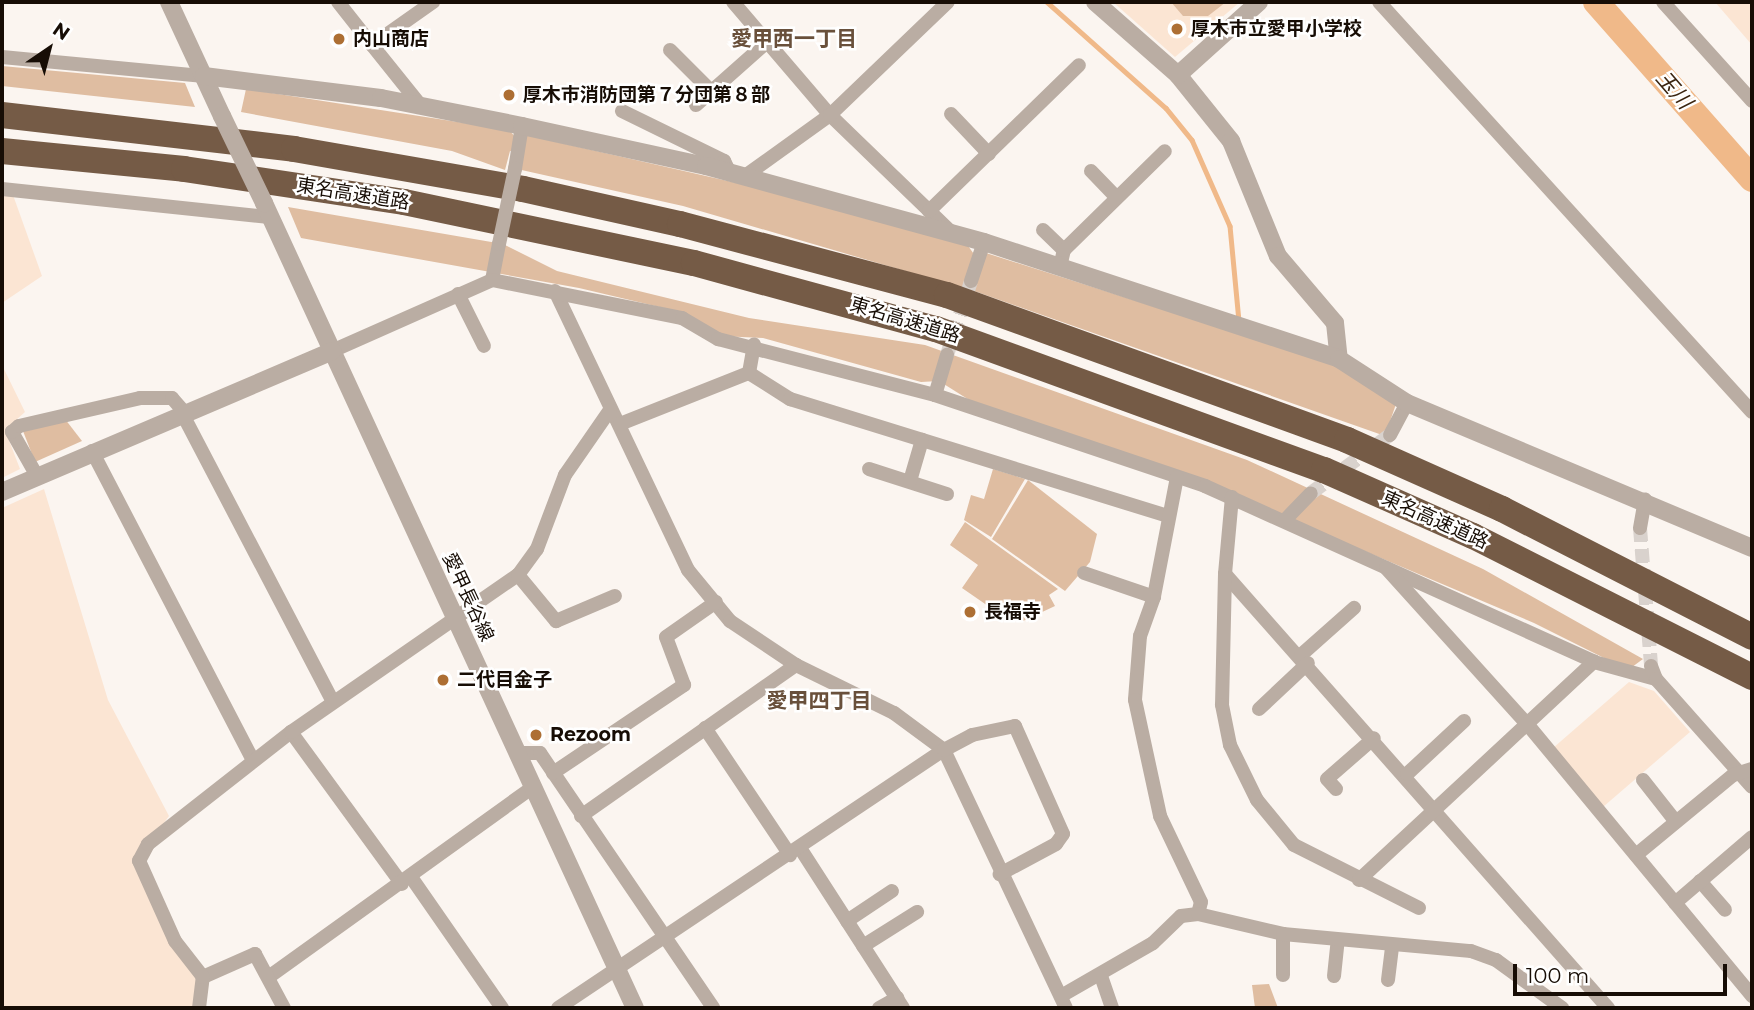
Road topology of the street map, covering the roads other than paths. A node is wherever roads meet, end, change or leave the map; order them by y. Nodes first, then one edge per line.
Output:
1 (169, 2) edge
2 (338, 2) edge
3 (433, 2) edge
4 (733, 2) edge
5 (948, 2) edge
6 (1095, 2) edge
7 (1259, 2) edge
8 (1380, 2) edge
9 (1663, 2) edge
10 (767, 42) junction
11 (372, 45) junction
12 (678, 53) dead end
13 (2, 57) edge
14 (1079, 65) dead end
15 (1178, 75) junction
16 (204, 76) junction
17 (711, 91) junction
18 (1752, 101) edge
19 (696, 104) dead end
20 (421, 106) junction
21 (631, 113) dead end
22 (2, 115) edge
23 (830, 115) junction
24 (960, 117) dead end
25 (522, 126) junction
26 (2, 151) edge
27 (1165, 152) dead end
28 (989, 154) junction
29 (1091, 171) dead end
30 (738, 174) junction
31 (2, 189) edge
32 (1117, 198) junction
33 (267, 210) junction
34 (929, 211) junction
35 (1043, 230) dead end
36 (953, 234) junction
37 (984, 242) junction
38 (1062, 259) junction
39 (492, 280) junction
40 (971, 281) tunnel mouth
41 (555, 291) junction
42 (458, 294) junction
43 (754, 344) junction
44 (484, 346) dead end
45 (332, 351) junction
46 (947, 355) tunnel mouth
47 (1339, 359) junction
48 (749, 373) junction
49 (935, 395) junction
50 (1407, 403) junction
51 (610, 410) junction
52 (183, 412) junction
53 (1752, 412) edge
54 (620, 424) junction
55 (1390, 435) tunnel mouth
56 (922, 440) junction
57 (92, 451) junction
58 (869, 469) dead end
59 (37, 476) junction
60 (1177, 477) junction
61 (910, 481) junction
62 (2, 492) edge
63 (947, 494) dead end
64 (1311, 494) tunnel mouth
65 (1232, 497) junction
66 (1644, 499) junction
67 (1168, 516) junction
68 (1285, 520) junction
69 (1640, 528) tunnel mouth
70 (1752, 548) edge
71 (1383, 564) junction
72 (1084, 573) dead end
73 (1225, 574) junction
74 (518, 575) junction
75 (1154, 597) junction
76 (716, 602) junction
77 (611, 603) dead end
78 (1354, 608) dead end
79 (455, 619) junction
80 (1752, 637) edge
81 (1304, 659) junction
82 (1594, 662) junction
83 (796, 665) junction
84 (1752, 677) edge
85 (333, 702) junction
86 (1259, 709) dead end
87 (1464, 721) dead end
88 (1528, 725) junction
89 (705, 728) junction
90 (291, 732) junction
91 (1374, 738) junction
92 (944, 750) junction
93 (519, 753) junction
94 (253, 760) junction
95 (1746, 771) edge
96 (553, 774) junction
97 (1407, 774) junction
98 (1328, 780) dead end
99 (1643, 780) dead end
100 (534, 786) junction
101 (1752, 787) edge
102 (1438, 808) junction
103 (581, 816) junction
104 (1676, 821) junction
105 (1752, 837) edge
106 (795, 852) junction
107 (1636, 855) junction
108 (1000, 874) junction
109 (1359, 880) junction
110 (406, 881) junction
111 (1700, 881) junction
112 (886, 892) dead end
113 (1675, 903) junction
114 (1419, 908) dead end
115 (1725, 910) dead end
116 (1198, 914) junction
117 (908, 916) dead end
118 (847, 921) junction
119 (1283, 934) junction
120 (663, 937) junction
121 (1338, 940) junction
122 (863, 946) junction
123 (1392, 946) junction
124 (616, 967) junction
125 (1283, 975) dead end
126 (270, 976) junction
127 (1101, 976) junction
128 (1334, 976) dead end
129 (203, 977) junction
130 (1388, 980) dead end
131 (1752, 996) edge
132 (1063, 1002) edge
133 (900, 1003) edge
134 (1556, 1006) edge
135 (200, 1008) edge
136 (284, 1008) edge
137 (502, 1008) edge
138 (560, 1008) edge
139 (635, 1008) edge
140 (713, 1008) edge
141 (879, 1008) edge
142 (1112, 1008) edge
143 (1608, 1008) edge

1 - 16 street
2 - 11 street
3 - 11 street
4 - 10 street
5 - 23 street
6 - 15 street
7 - 15 street
8 - 53 street
9 - 18 street
10 - 17 street
10 - 23 street
11 - 20 street
12 - 17 street
13 - 16 street
14 - 28 street
15 - 47 street
16 - 20 street
16 - 33 street, 愛甲長谷線, bridge
17 - 19 street
20 - 25 street
21 - 30 street
22 - 80 highway, 東名高速道路
23 - 30 street
23 - 34 street
24 - 28 street
25 - 30 street
25 - 39 street, bridge
26 - 84 highway, 東名高速道路
27 - 32 street
28 - 34 street
29 - 32 street
30 - 36 street
31 - 33 street
32 - 38 street
33 - 45 street, 愛甲長谷線
34 - 36 street
35 - 38 street
36 - 37 street
37 - 38 street
37 - 40 street
38 - 47 street
39 - 41 street
39 - 42 street
41 - 43 street
41 - 51 street
42 - 44 street
42 - 45 street
43 - 48 street
43 - 49 street
45 - 52 street
45 - 79 street, 愛甲長谷線
46 - 49 street
47 - 50 street
48 - 54 street
48 - 56 street
49 - 60 street
50 - 55 street
50 - 66 street
51 - 54 street
51 - 74 street
52 - 57 street
52 - 59 street
52 - 85 street
54 - 76 street
56 - 61 street
56 - 67 street
57 - 59 street
57 - 94 street
58 - 61 street
59 - 62 street
60 - 65 street
60 - 67 street
61 - 63 street
64 - 68 street
65 - 68 street
65 - 73 street
66 - 69 street
66 - 70 street
67 - 75 street
68 - 71 street
71 - 82 street
71 - 88 street
72 - 75 street
73 - 81 street
73 - 109 street
74 - 77 street
74 - 79 street
75 - 116 street
76 - 83 street
76 - 96 street
78 - 81 street
79 - 85 street
79 - 93 street, 愛甲長谷線
81 - 86 street
81 - 91 street
82 - 88 street
82 - 95 street
83 - 89 street
83 - 92 street
85 - 90 street
87 - 97 street
88 - 102 street
88 - 107 street
89 - 103 street
89 - 106 street
90 - 94 street
90 - 110 street
91 - 97 street
91 - 98 street
92 - 106 street
92 - 108 street
92 - 108 street
93 - 96 street
93 - 100 street, 愛甲長谷線
94 - 129 street
95 - 101 street
95 - 104 street
96 - 103 street
97 - 102 street
99 - 104 street
100 - 110 street
100 - 124 street, 愛甲長谷線
102 - 109 street
102 - 143 street
103 - 120 street
104 - 107 street
105 - 111 street
106 - 118 street
106 - 120 street
107 - 113 street
108 - 132 street
109 - 114 street
110 - 126 street
110 - 137 street
111 - 113 street
111 - 115 street
112 - 118 street
113 - 131 street
116 - 119 street
116 - 127 street
117 - 122 street
118 - 122 street
119 - 121 street
119 - 125 street
120 - 124 street
120 - 140 street
121 - 123 street
121 - 128 street
122 - 133 street
123 - 130 street
123 - 134 street
124 - 138 street
124 - 139 street, 愛甲長谷線
126 - 129 street
126 - 136 street
127 - 132 street
127 - 142 street
129 - 135 street
133 - 141 street

